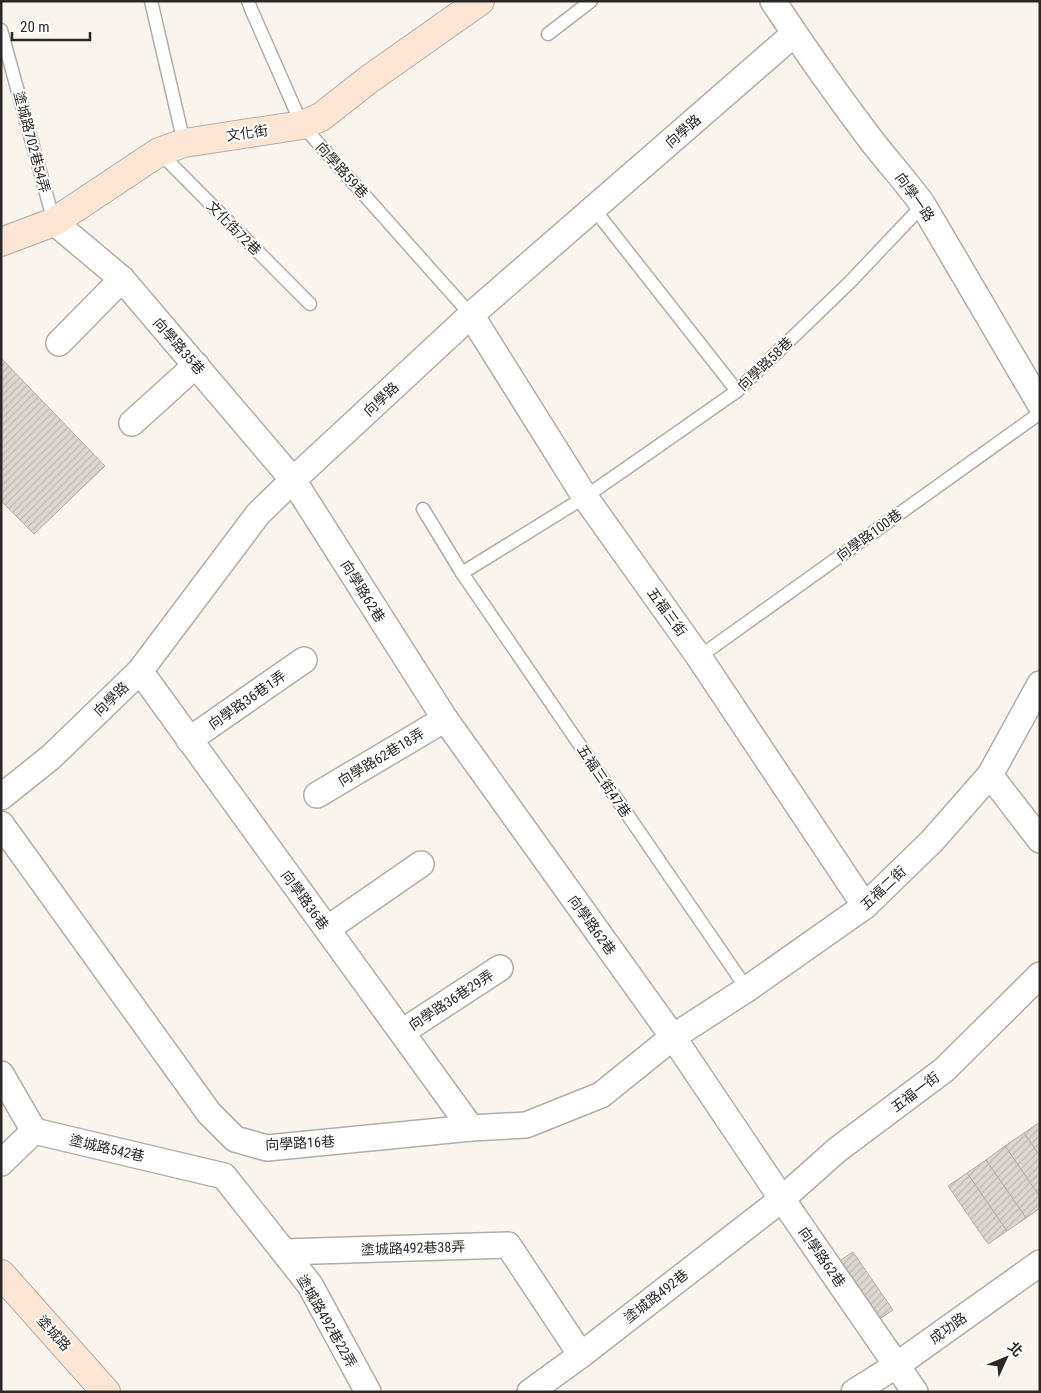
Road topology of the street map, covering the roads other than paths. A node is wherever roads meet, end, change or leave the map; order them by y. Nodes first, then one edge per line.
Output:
1 (151, 1) edge
2 (248, 1) edge
3 (480, 1) edge
4 (590, 1) edge
5 (772, 1) edge
6 (1, 32) edge
7 (548, 34) dead end
8 (794, 34) junction
9 (302, 125) junction
10 (184, 143) junction
11 (159, 152) junction
12 (923, 205) junction
13 (594, 209) junction
14 (54, 222) junction
15 (1, 242) edge
16 (122, 279) junction
17 (310, 304) dead end
18 (471, 315) junction
19 (58, 343) dead end
20 (196, 365) junction
21 (737, 391) junction
22 (1040, 404) edge
23 (1040, 413) edge
24 (132, 423) dead end
25 (293, 480) junction
26 (584, 497) junction
27 (423, 509) dead end
28 (462, 573) junction
29 (699, 657) junction
30 (304, 660) dead end
31 (140, 671) junction
32 (1040, 684) edge
33 (445, 719) junction
34 (189, 740) junction
35 (990, 775) junction
36 (317, 795) dead end
37 (1, 797) edge
38 (1, 824) edge
39 (1040, 840) edge
40 (422, 864) dead end
41 (865, 906) junction
42 (327, 929) junction
43 (500, 968) dead end
44 (1040, 975) edge
45 (747, 989) junction
46 (402, 1032) junction
47 (673, 1038) junction
48 (1, 1074) edge
49 (471, 1128) junction
50 (34, 1131) junction
51 (1, 1163) edge
52 (782, 1199) junction
53 (284, 1252) junction
54 (1040, 1262) edge
55 (1, 1274) edge
56 (580, 1355) junction
57 (897, 1365) junction
58 (106, 1392) edge
59 (368, 1392) edge
60 (530, 1392) edge
61 (854, 1392) edge
62 (915, 1392) edge

1 - 10 lane
2 - 9 lane, 向學路59巷
3 - 9 street, 文化街
4 - 7 lane
5 - 8 street, 向學一路
6 - 14 lane, 塗城路702巷54弄
8 - 12 street, 向學一路
8 - 13 street, 向學路
9 - 10 street, 文化街
9 - 18 lane, 向學路59巷
10 - 11 street, 文化街
11 - 14 street, 文化街
11 - 17 lane, 文化街72巷
12 - 21 lane, 向學路58巷
12 - 22 street, 向學一路
13 - 18 street, 向學路
13 - 21 lane
14 - 15 street, 文化街
14 - 16 street, 向學路35巷
16 - 19 street
16 - 20 street, 向學路35巷
18 - 25 street, 向學路
18 - 26 street, 五福三街
20 - 24 street
20 - 25 street, 向學路35巷
21 - 26 lane, 向學路58巷
23 - 29 lane, 向學路100巷
25 - 31 street, 向學路
25 - 33 street, 向學路62巷
26 - 28 lane
26 - 29 street, 五福三街
27 - 28 lane, 五福三街47巷
28 - 45 lane, 五福三街47巷
29 - 41 street, 五福三街
30 - 34 street, 向學路36巷1弄
31 - 34 street, 向學路36巷
31 - 37 street, 向學路
32 - 35 street, 五福二街
33 - 36 street, 向學路62巷18弄
33 - 47 street, 向學路62巷
34 - 42 street, 向學路36巷
35 - 39 street
35 - 41 street, 五福二街
38 - 49 street, 向學路16巷
40 - 42 street
41 - 45 street, 五福二街
42 - 46 street, 向學路36巷
43 - 46 street, 向學路36巷29弄
44 - 52 street, 五福一街
45 - 47 street, 五福二街
46 - 49 street, 向學路36巷
47 - 49 street, 向學路16巷
47 - 52 street, 向學路62巷
48 - 50 street
50 - 51 street
50 - 53 street, 塗城路542巷
52 - 56 street, 塗城路492巷
52 - 57 street, 向學路62巷
53 - 56 street, 塗城路492巷38弄
53 - 59 street, 塗城路492巷22弄
54 - 57 street, 成功路
55 - 58 street, 塗城路
56 - 60 street, 塗城路492巷
57 - 61 street, 成功路
57 - 62 street, 向學路62巷

